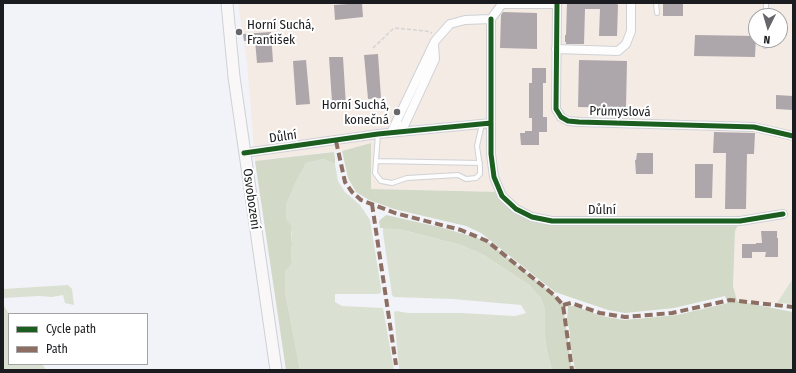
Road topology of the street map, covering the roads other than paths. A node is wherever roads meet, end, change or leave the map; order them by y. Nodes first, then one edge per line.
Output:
1 (228, 3) edge
2 (557, 3) edge
3 (631, 3) edge
4 (656, 3) edge
5 (657, 13) dead end
6 (491, 20) junction
7 (556, 49) junction
8 (491, 122) junction
9 (482, 123) junction
10 (391, 133) junction
11 (378, 134) junction
12 (793, 136) edge
13 (244, 153) junction
14 (376, 161) junction
15 (480, 163) junction
16 (783, 214) dead end
17 (276, 370) edge

1 - 13 main road, Osvobození
2 - 6 street
2 - 7 street, Průmyslová
3 - 7 street
4 - 5 lane
6 - 8 street, Důlní
6 - 10 street
7 - 12 street, Průmyslová
8 - 9 street, Důlní
8 - 16 street, Důlní
9 - 10 street, Důlní
9 - 15 lane
10 - 11 street, Důlní
11 - 13 street, Důlní
11 - 14 lane
13 - 17 main road, Osvobození
14 - 15 lane
14 - 15 lane

